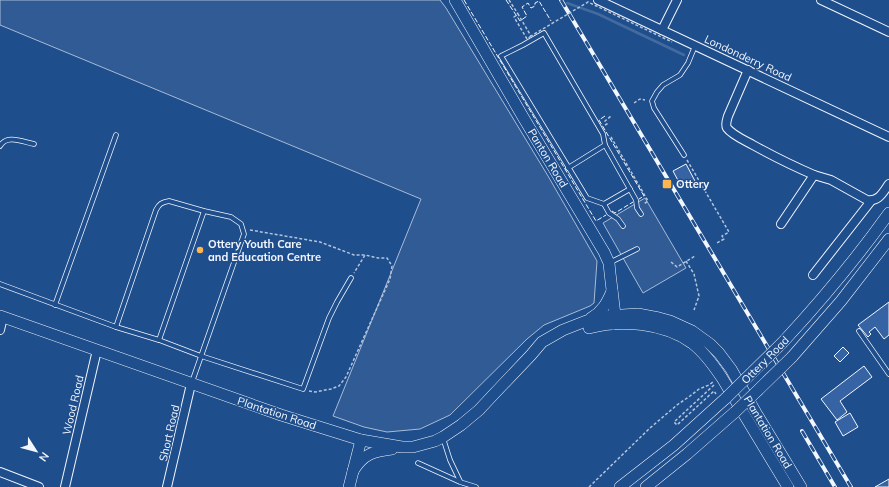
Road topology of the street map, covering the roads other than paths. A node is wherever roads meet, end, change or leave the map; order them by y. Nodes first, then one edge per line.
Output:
1 (456, 0) edge
2 (598, 0) edge
3 (677, 0) edge
4 (821, 0) edge
5 (662, 30) junction
6 (889, 32) edge
7 (695, 46) junction
8 (748, 70) junction
9 (116, 135) dead end
10 (889, 137) edge
11 (34, 144) dead end
12 (605, 145) junction
13 (0, 146) edge
14 (684, 155) road end
15 (568, 168) junction
16 (814, 175) junction
17 (889, 184) edge
18 (630, 189) junction
19 (871, 201) junction
20 (604, 204) junction
21 (204, 211) junction
22 (889, 213) edge
23 (641, 214) dead end
24 (781, 224) dead end
25 (623, 226) dead end
26 (889, 239) edge
27 (637, 249) dead end
28 (609, 263) junction
29 (813, 275) dead end
30 (351, 278) road end
31 (0, 284) edge
32 (612, 291) junction
33 (55, 305) junction
34 (1, 317) edge
35 (614, 320) junction
36 (586, 321) junction
37 (116, 327) junction
38 (0, 330) edge
39 (859, 331) dead end
40 (159, 340) junction
41 (97, 350) junction
42 (531, 355) junction
43 (201, 356) junction
44 (889, 374) edge
45 (191, 384) junction
46 (443, 437) junction
47 (361, 440) junction
48 (402, 448) junction
49 (418, 463) dead end
50 (353, 471) junction
51 (0, 472) edge
52 (460, 482) junction
53 (39, 487) edge
54 (65, 487) edge
55 (168, 487) edge
56 (349, 487) edge
57 (476, 487) edge
58 (620, 487) edge
59 (646, 487) edge
60 (788, 487) edge
61 (801, 487) edge

1 - 28 street, Panton Road
2 - 5 street, Londonderry Road
3 - 5 street
4 - 6 street
5 - 7 street, Londonderry Road
7 - 8 street, Londonderry Road
7 - 14 lane
8 - 10 street, Londonderry Road
8 - 16 street
9 - 33 lane
11 - 13 lane
12 - 15 lane
12 - 15 lane
12 - 18 lane
15 - 20 lane
16 - 19 street
16 - 24 street
17 - 19 street
18 - 20 lane
18 - 23 lane
19 - 29 street
20 - 25 lane
21 - 37 lane
21 - 40 lane
21 - 43 lane
22 - 58 street, Ottery Road, bridge
26 - 59 street, Ottery Road, bridge
27 - 28 lane
28 - 32 street, Panton Road
30 - 43 lane
31 - 33 lane
32 - 35 street, Panton Road
32 - 36 street
33 - 37 lane
34 - 38 street
34 - 41 street, Plantation Road
35 - 36 street, Plantation Road
35 - 42 street, Plantation Road
35 - 60 street, Plantation Road
35 - 61 street, Plantation Road
36 - 42 street, Plantation Road
37 - 40 lane
39 - 44 lane
40 - 43 lane
41 - 45 street, Plantation Road
41 - 54 street, Wood Road
42 - 46 street, Plantation Road
43 - 45 lane
45 - 47 street, Plantation Road
45 - 55 street, Short Road
46 - 48 street, Plantation Road
46 - 52 lane
47 - 48 street, Plantation Road
47 - 50 street
48 - 50 street
49 - 52 lane
50 - 56 street
51 - 53 street
52 - 57 lane

